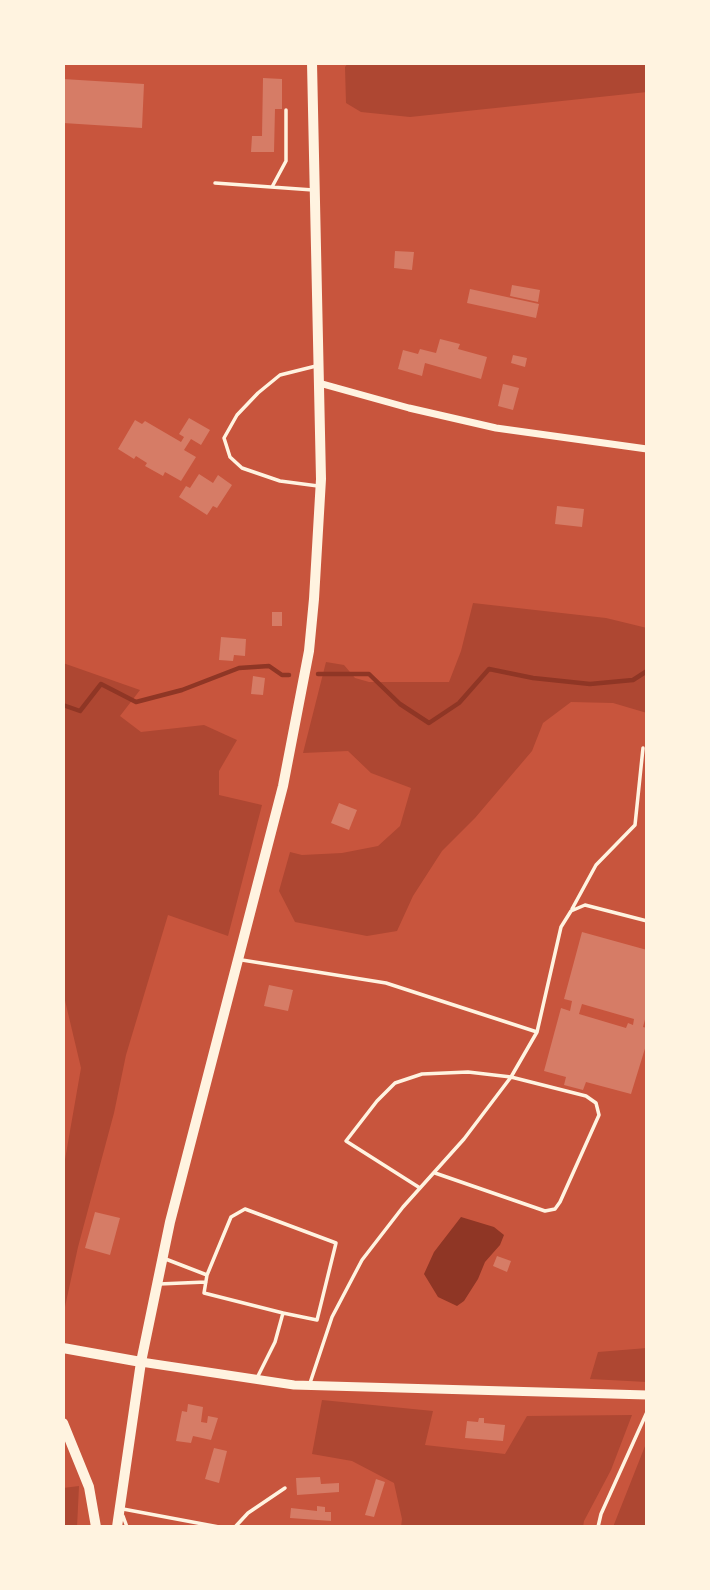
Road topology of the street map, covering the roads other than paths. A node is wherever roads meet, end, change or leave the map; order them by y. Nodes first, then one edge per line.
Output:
1 (312, 63) edge
2 (286, 110) dead end
3 (215, 183) dead end
4 (272, 187) junction
5 (315, 190) junction
6 (318, 365) junction
7 (319, 383) junction
8 (647, 449) edge
9 (320, 486) junction
10 (643, 748) dead end
11 (571, 911) junction
12 (647, 921) edge
13 (239, 960) junction
14 (537, 1032) junction
15 (512, 1077) junction
16 (434, 1172) junction
17 (420, 1188) junction
18 (162, 1258) junction
19 (207, 1275) junction
20 (206, 1282) junction
21 (157, 1284) junction
22 (283, 1313) junction
23 (63, 1348) edge
24 (141, 1362) junction
25 (256, 1380) junction
26 (309, 1386) junction
27 (647, 1395) edge
28 (647, 1412) edge
29 (63, 1423) edge
30 (285, 1488) dead end
31 (120, 1508) junction
32 (96, 1527) edge
33 (117, 1527) edge
34 (127, 1527) edge
35 (219, 1527) edge
36 (235, 1527) edge
37 (597, 1527) edge

1 - 5 main road
2 - 4 lane
3 - 4 lane
4 - 5 lane
5 - 6 main road
6 - 7 main road
6 - 9 lane
7 - 8 street
7 - 9 main road
9 - 13 main road
10 - 11 lane
11 - 12 lane
11 - 14 lane
13 - 14 lane
13 - 18 main road
14 - 15 lane
15 - 16 lane
15 - 16 lane
15 - 17 lane
16 - 17 lane
17 - 26 lane
18 - 19 lane
18 - 21 main road
19 - 20 lane
19 - 22 lane
20 - 21 lane
20 - 22 lane
21 - 24 main road
22 - 25 lane
23 - 24 main road
24 - 25 street
24 - 31 main road
25 - 26 street
26 - 27 street
28 - 37 lane
29 - 32 main road
30 - 36 lane
31 - 33 main road
31 - 34 lane
31 - 35 lane

